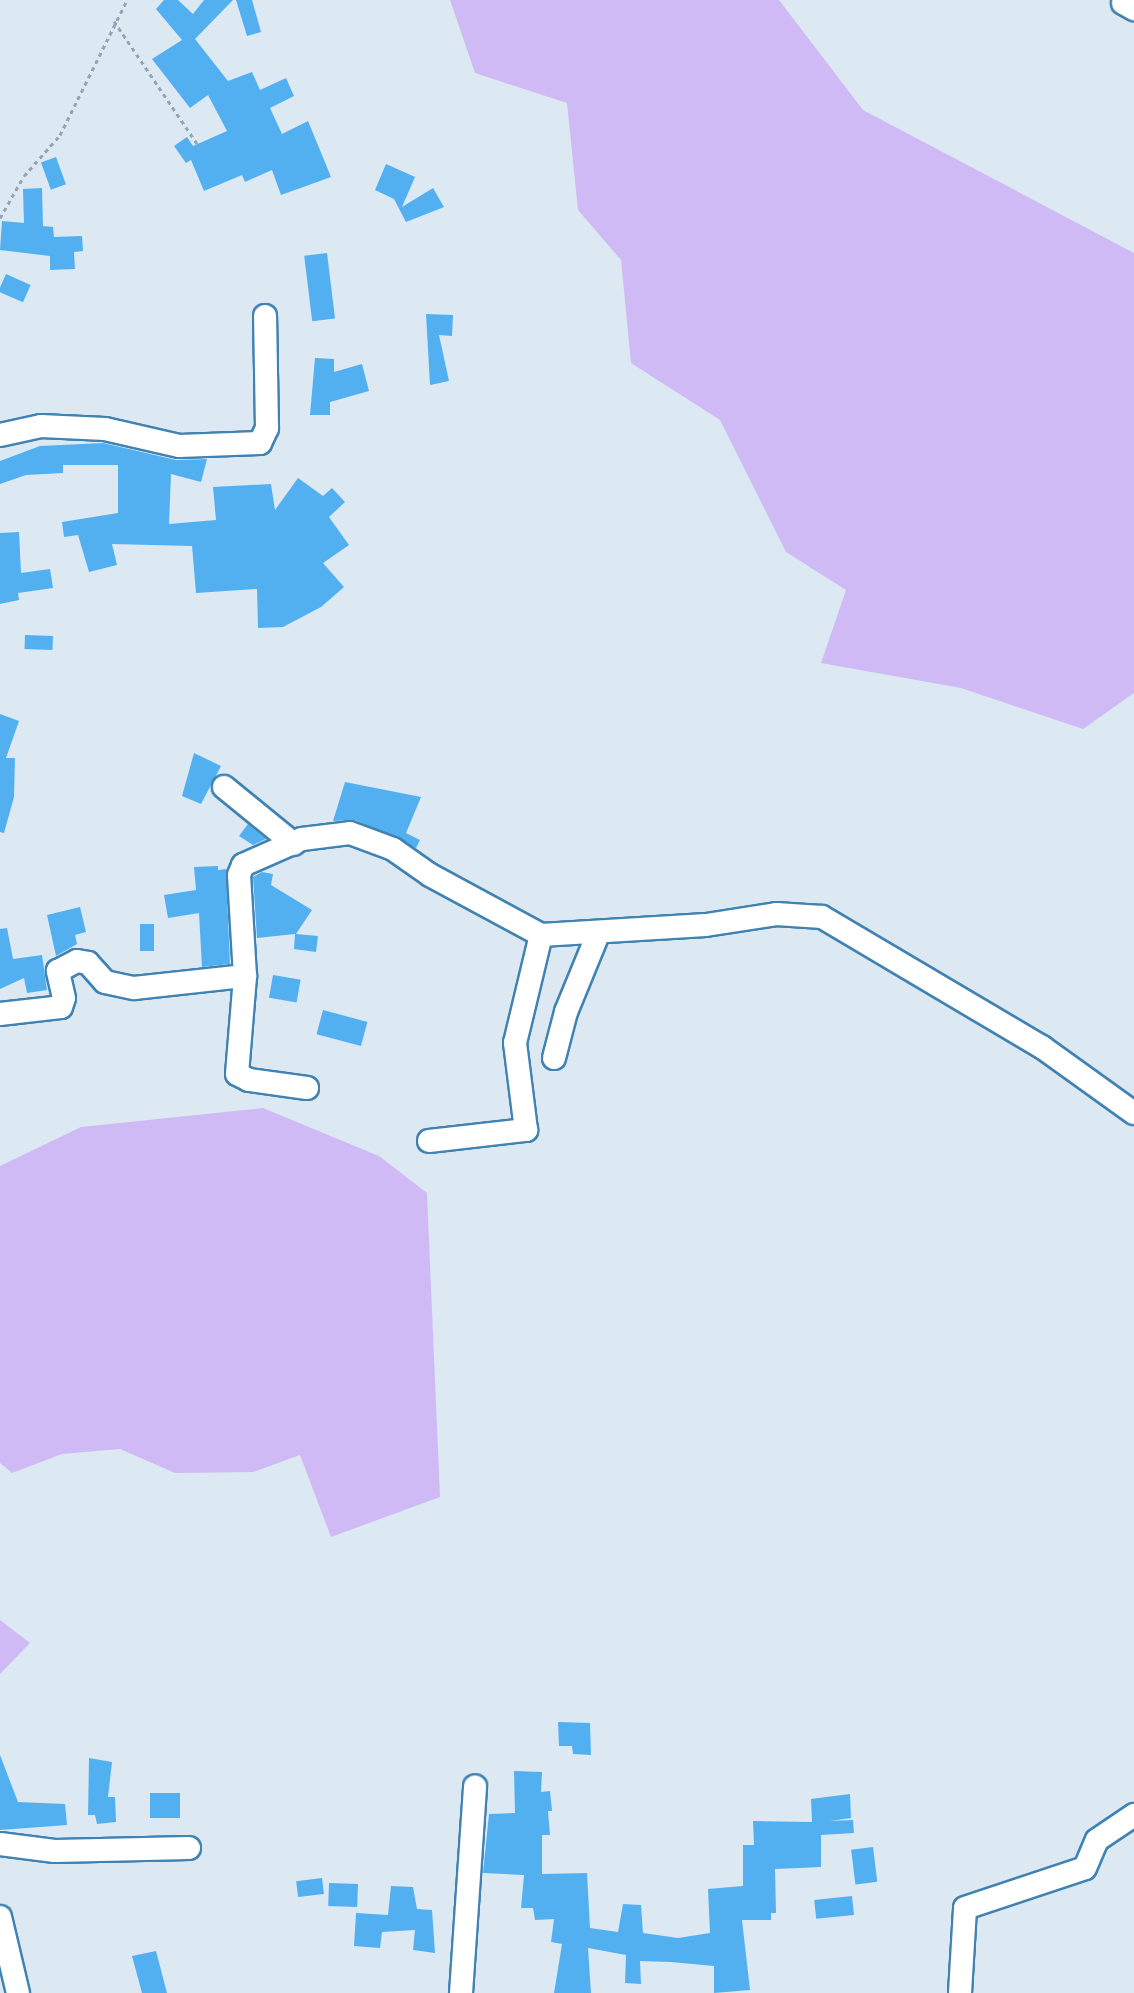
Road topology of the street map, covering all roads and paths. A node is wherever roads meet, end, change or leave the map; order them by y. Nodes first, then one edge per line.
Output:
1 (127, 0) edge
2 (114, 21) junction
3 (200, 148) dead end
4 (0, 218) edge
5 (265, 316) dead end
6 (0, 435) edge
7 (224, 787) dead end
8 (294, 844) junction
9 (598, 934) junction
10 (541, 935) junction
11 (245, 976) junction
12 (0, 1014) edge
13 (554, 1058) dead end
14 (307, 1088) dead end
15 (1134, 1113) edge
16 (429, 1141) dead end
17 (475, 1786) dead end
18 (1134, 1815) edge
19 (0, 1844) edge
20 (189, 1848) dead end
21 (0, 1917) edge
22 (18, 1993) edge
23 (461, 1993) edge
24 (960, 1993) edge

1 - 2 path
2 - 3 path
2 - 4 path
5 - 6 street
7 - 8 street
8 - 10 street
8 - 11 street
9 - 10 street
9 - 13 street
9 - 15 street
10 - 16 street
11 - 12 street
11 - 14 street
17 - 23 street
18 - 24 street
19 - 20 street
21 - 22 street

